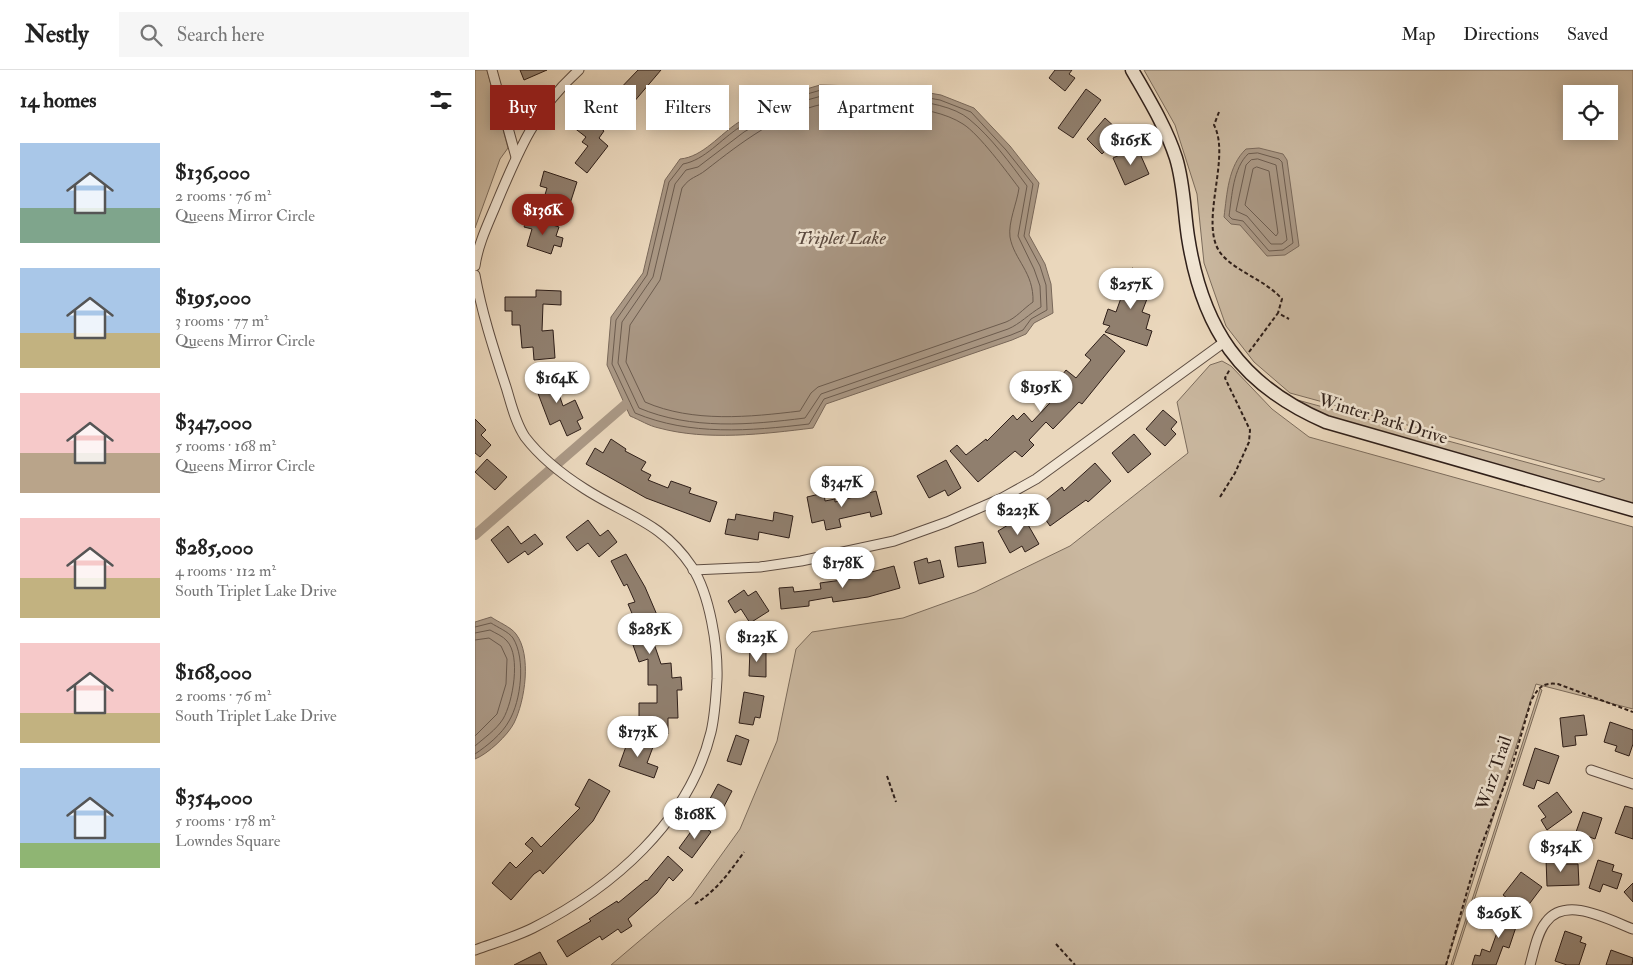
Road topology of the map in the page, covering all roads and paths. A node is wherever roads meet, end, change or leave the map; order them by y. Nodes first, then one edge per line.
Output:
1 (493, 70) edge
2 (579, 70) edge
3 (1132, 70) edge
4 (1219, 112) dead end
5 (516, 157) junction
6 (475, 266) edge
7 (475, 275) edge
8 (1278, 313) junction
9 (1289, 319) dead end
10 (1223, 343) junction
11 (1249, 352) dead end
12 (1230, 369) dead end
13 (1220, 497) dead end
14 (1633, 510) edge
15 (693, 570) junction
16 (1633, 712) edge
17 (1591, 770) dead end
18 (887, 776) dead end
19 (1633, 784) edge
20 (896, 802) dead end
21 (744, 852) dead end
22 (695, 904) dead end
23 (1633, 928) edge
24 (1056, 944) dead end
25 (475, 950) edge
26 (1075, 965) edge
27 (1446, 965) edge
28 (1530, 965) edge

1 - 5 street
2 - 5 street
3 - 10 street, Winter Park Drive
4 - 8 path
5 - 6 street
7 - 15 street
8 - 9 path
8 - 11 path
10 - 14 street, Winter Park Drive
10 - 15 street
12 - 13 path
15 - 25 street
16 - 27 path, Wirz Trail
17 - 19 street
18 - 20 path
21 - 22 path
23 - 28 street
24 - 26 path

